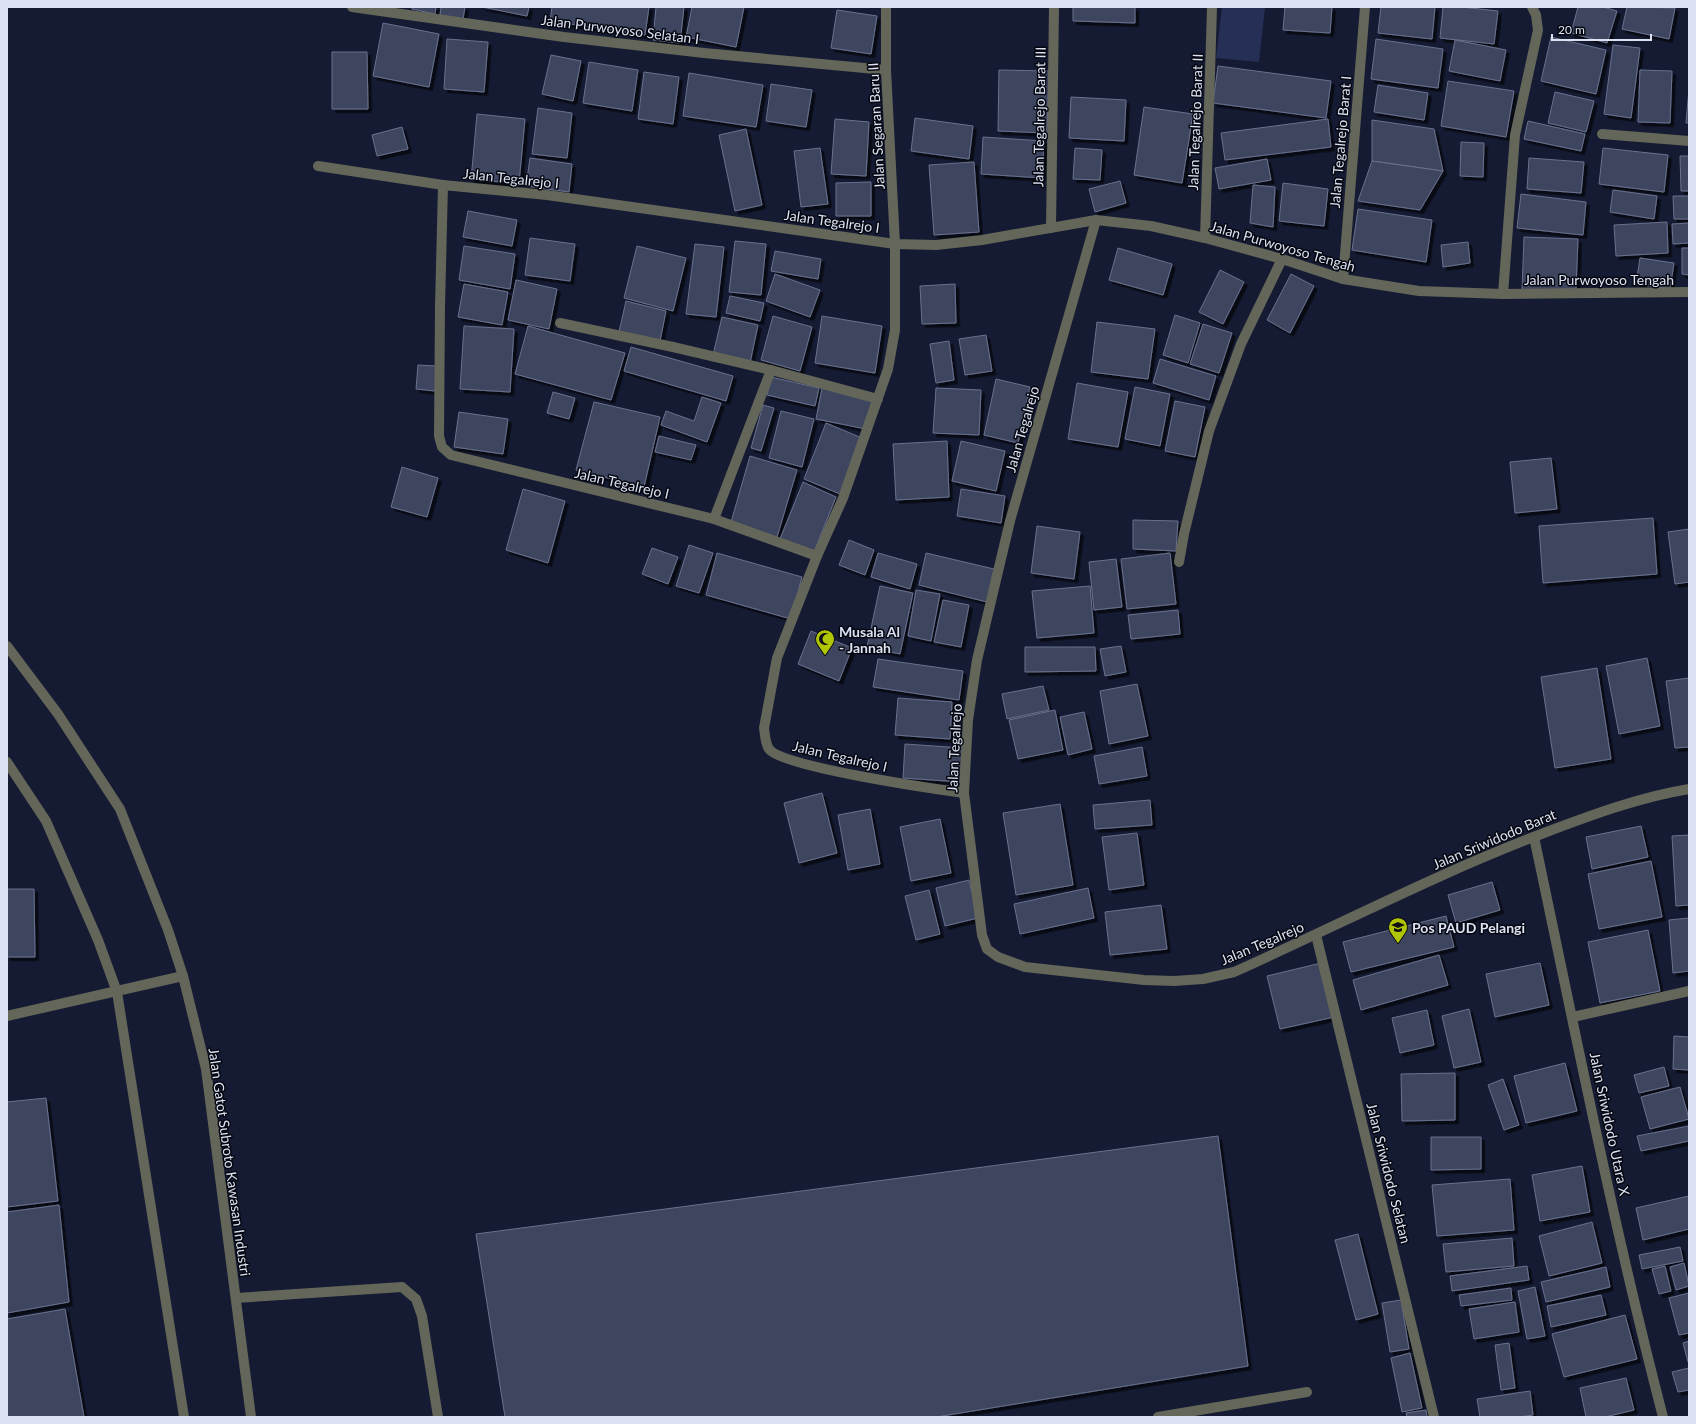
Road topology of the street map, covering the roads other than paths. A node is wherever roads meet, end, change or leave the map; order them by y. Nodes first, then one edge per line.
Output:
1 (352, 7) edge
2 (886, 7) edge
3 (1054, 7) edge
4 (1212, 7) edge
5 (1365, 7) edge
6 (1532, 7) edge
7 (886, 70) junction
8 (1602, 134) dead end
9 (1689, 141) edge
10 (318, 166) dead end
11 (443, 185) junction
12 (1096, 220) junction
13 (1051, 228) junction
14 (1205, 238) junction
15 (895, 244) junction
16 (1282, 259) junction
17 (1343, 279) junction
18 (1689, 292) edge
19 (1503, 294) junction
20 (560, 323) dead end
21 (771, 370) junction
22 (878, 399) junction
23 (714, 519) junction
24 (817, 556) junction
25 (1179, 562) dead end
26 (7, 646) edge
27 (7, 762) edge
28 (1689, 789) edge
29 (964, 793) junction
30 (1534, 837) junction
31 (1316, 935) junction
32 (183, 976) junction
33 (1689, 991) edge
34 (117, 992) junction
35 (7, 1016) edge
36 (1573, 1017) junction
37 (236, 1298) junction
38 (1306, 1392) dead end
39 (184, 1417) edge
40 (251, 1417) edge
41 (438, 1417) edge
42 (1158, 1417) edge
43 (1434, 1417) edge
44 (1663, 1417) edge

1 - 7 street, Jalan Purwoyoso Selatan I
2 - 7 street, Jalan Segaran Baru II
3 - 13 street, Jalan Tegalrejo Barat III
4 - 14 street, Jalan Tegalrejo Barat II
5 - 17 street, Jalan Tegalrejo Barat I
6 - 19 street
7 - 15 street, Jalan Segaran Baru II
8 - 9 street
10 - 11 street, Jalan Tegalrejo I
11 - 15 street, Jalan Tegalrejo I
11 - 23 street, Jalan Tegalrejo I
12 - 13 street, Jalan Purwoyoso Tengah
12 - 14 street, Jalan Purwoyoso Tengah
12 - 29 street, Jalan Tegalrejo
13 - 15 street, Jalan Purwoyoso Tengah
14 - 16 street, Jalan Purwoyoso Tengah
15 - 22 street, Jalan Tegalrejo I
16 - 17 street, Jalan Purwoyoso Tengah
16 - 25 street
17 - 19 street, Jalan Purwoyoso Tengah
18 - 19 street, Jalan Purwoyoso Tengah
20 - 21 street
21 - 22 street
21 - 23 street
22 - 24 street, Jalan Tegalrejo I
23 - 24 street, Jalan Tegalrejo I
24 - 29 street, Jalan Tegalrejo I
26 - 32 street, Jalan Gatot Subroto Kawasan Industri
27 - 34 street
28 - 30 street, Jalan Sriwidodo Barat
29 - 31 street, Jalan Tegalrejo
30 - 31 street, Jalan Sriwidodo Barat
30 - 36 street, Jalan Sriwidodo Utara X
31 - 43 street, Jalan Sriwidodo Selatan
32 - 34 street
32 - 37 street, Jalan Gatot Subroto Kawasan Industri
33 - 36 street
34 - 35 street
34 - 39 street
36 - 44 street, Jalan Sriwidodo Utara X
37 - 40 street, Jalan Gatot Subroto Kawasan Industri
37 - 41 street
38 - 42 street

